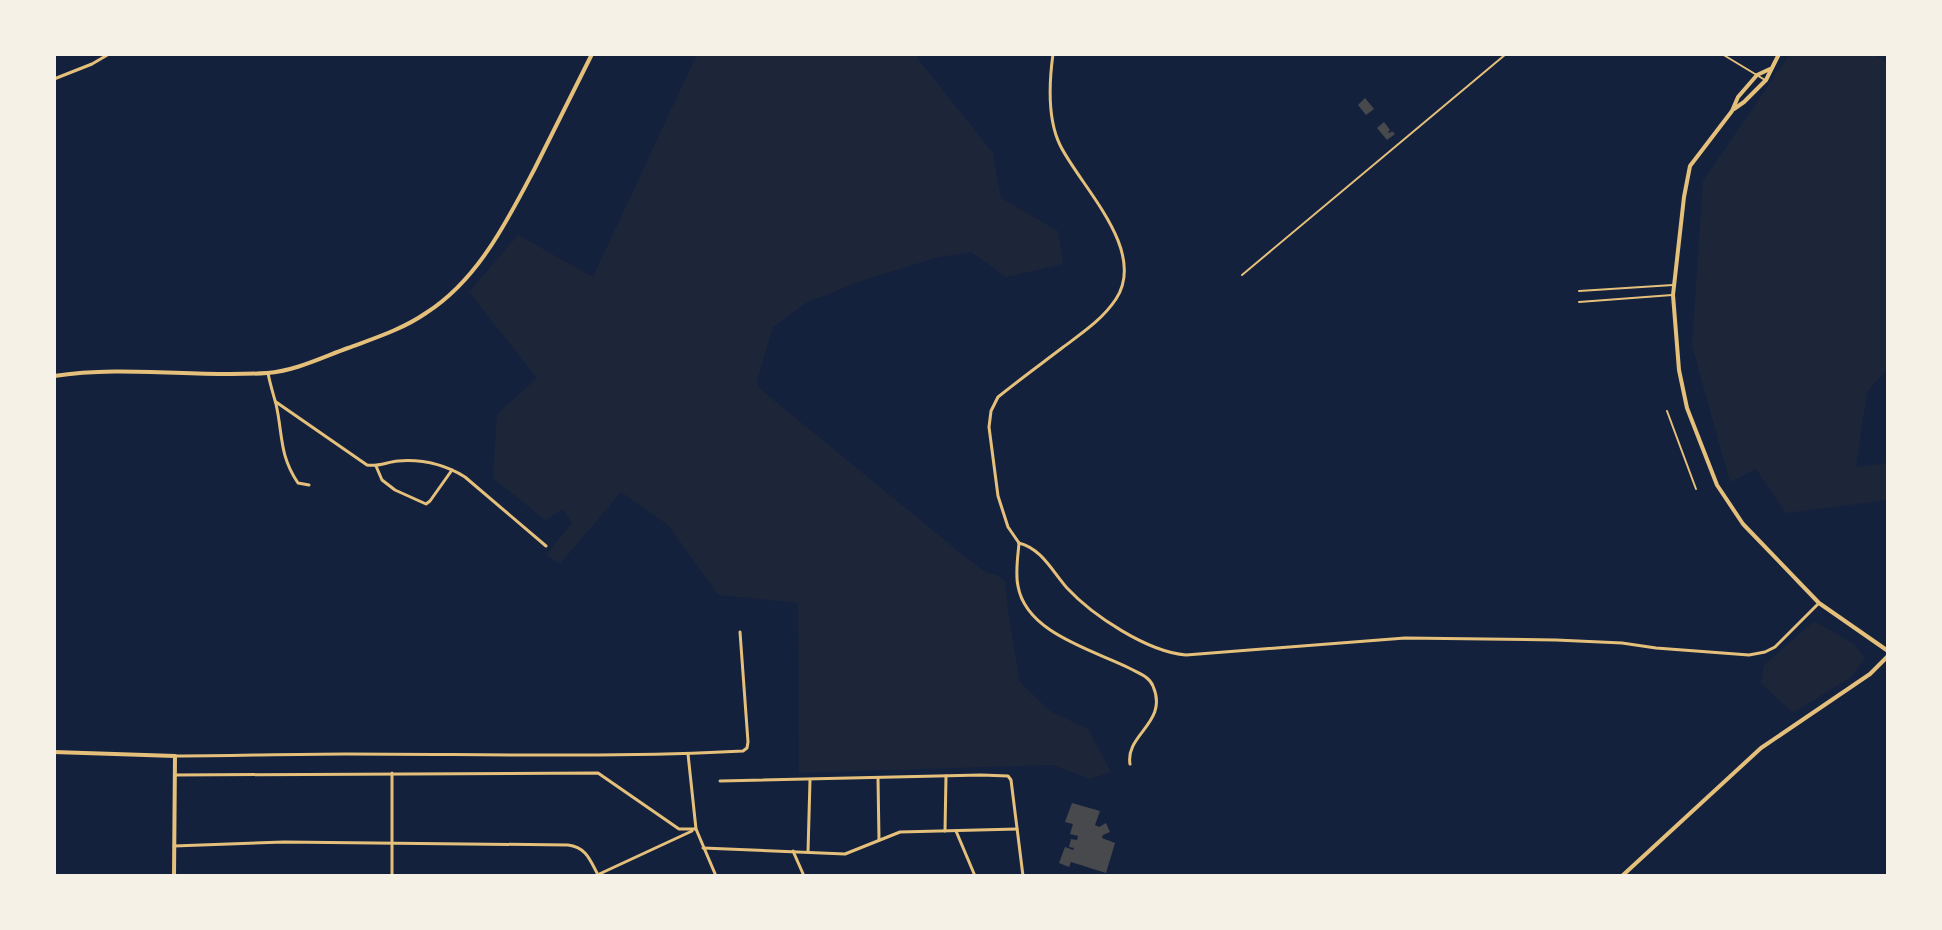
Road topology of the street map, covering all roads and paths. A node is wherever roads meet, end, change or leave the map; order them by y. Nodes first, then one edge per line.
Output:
1 (109, 54) edge
2 (592, 54) edge
3 (1053, 54) edge
4 (1506, 54) edge
5 (1722, 54) edge
6 (1779, 54) edge
7 (1770, 69) junction
8 (1757, 75) junction
9 (54, 79) edge
10 (1766, 80) junction
11 (1732, 111) junction
12 (1242, 275) dead end
13 (1673, 285) junction
14 (1579, 291) dead end
15 (1673, 295) junction
16 (1579, 302) dead end
17 (268, 373) junction
18 (54, 376) edge
19 (276, 402) junction
20 (1667, 411) dead end
21 (376, 466) junction
22 (452, 469) junction
23 (309, 485) dead end
24 (1696, 489) dead end
25 (1019, 543) junction
26 (546, 546) dead end
27 (1819, 603) junction
28 (740, 632) dead end
29 (1888, 654) edge
30 (54, 752) edge
31 (688, 754) junction
32 (175, 756) junction
33 (1130, 764) dead end
34 (392, 773) junction
35 (175, 775) junction
36 (946, 776) junction
37 (878, 778) junction
38 (810, 780) junction
39 (720, 781) dead end
40 (696, 829) junction
41 (1017, 829) junction
42 (945, 831) junction
43 (956, 831) junction
44 (879, 840) junction
45 (392, 843) junction
46 (174, 846) junction
47 (703, 848) junction
48 (793, 851) junction
49 (808, 853) junction
50 (597, 875) edge
51 (174, 876) edge
52 (392, 876) edge
53 (716, 876) edge
54 (804, 876) edge
55 (975, 876) edge
56 (1023, 876) edge
57 (1622, 876) edge

1 - 9 street
2 - 17 street
3 - 25 street
4 - 12 lane
5 - 8 lane
6 - 7 street
7 - 8 street
7 - 10 street
8 - 10 lane
8 - 11 street
10 - 11 street
11 - 13 street
13 - 14 lane
13 - 15 street
15 - 16 lane
15 - 27 street
17 - 18 street
17 - 19 street
19 - 21 street
19 - 23 street
20 - 24 lane
21 - 22 street
21 - 22 street
22 - 26 street
25 - 27 street
25 - 33 street
27 - 29 street
28 - 31 street
29 - 57 street
30 - 32 street
31 - 32 street
31 - 40 street
32 - 35 street
34 - 35 street
34 - 40 street
34 - 45 street
35 - 46 street
36 - 37 street
36 - 41 street
36 - 42 street
37 - 38 street
37 - 44 street
38 - 39 street
38 - 49 street
40 - 47 street
40 - 50 street
41 - 43 street
41 - 56 street
42 - 43 street
42 - 44 street
43 - 55 street
44 - 49 street
45 - 46 street
45 - 50 street
45 - 52 street
46 - 51 street
47 - 48 street
47 - 53 street
48 - 49 street
48 - 54 street

